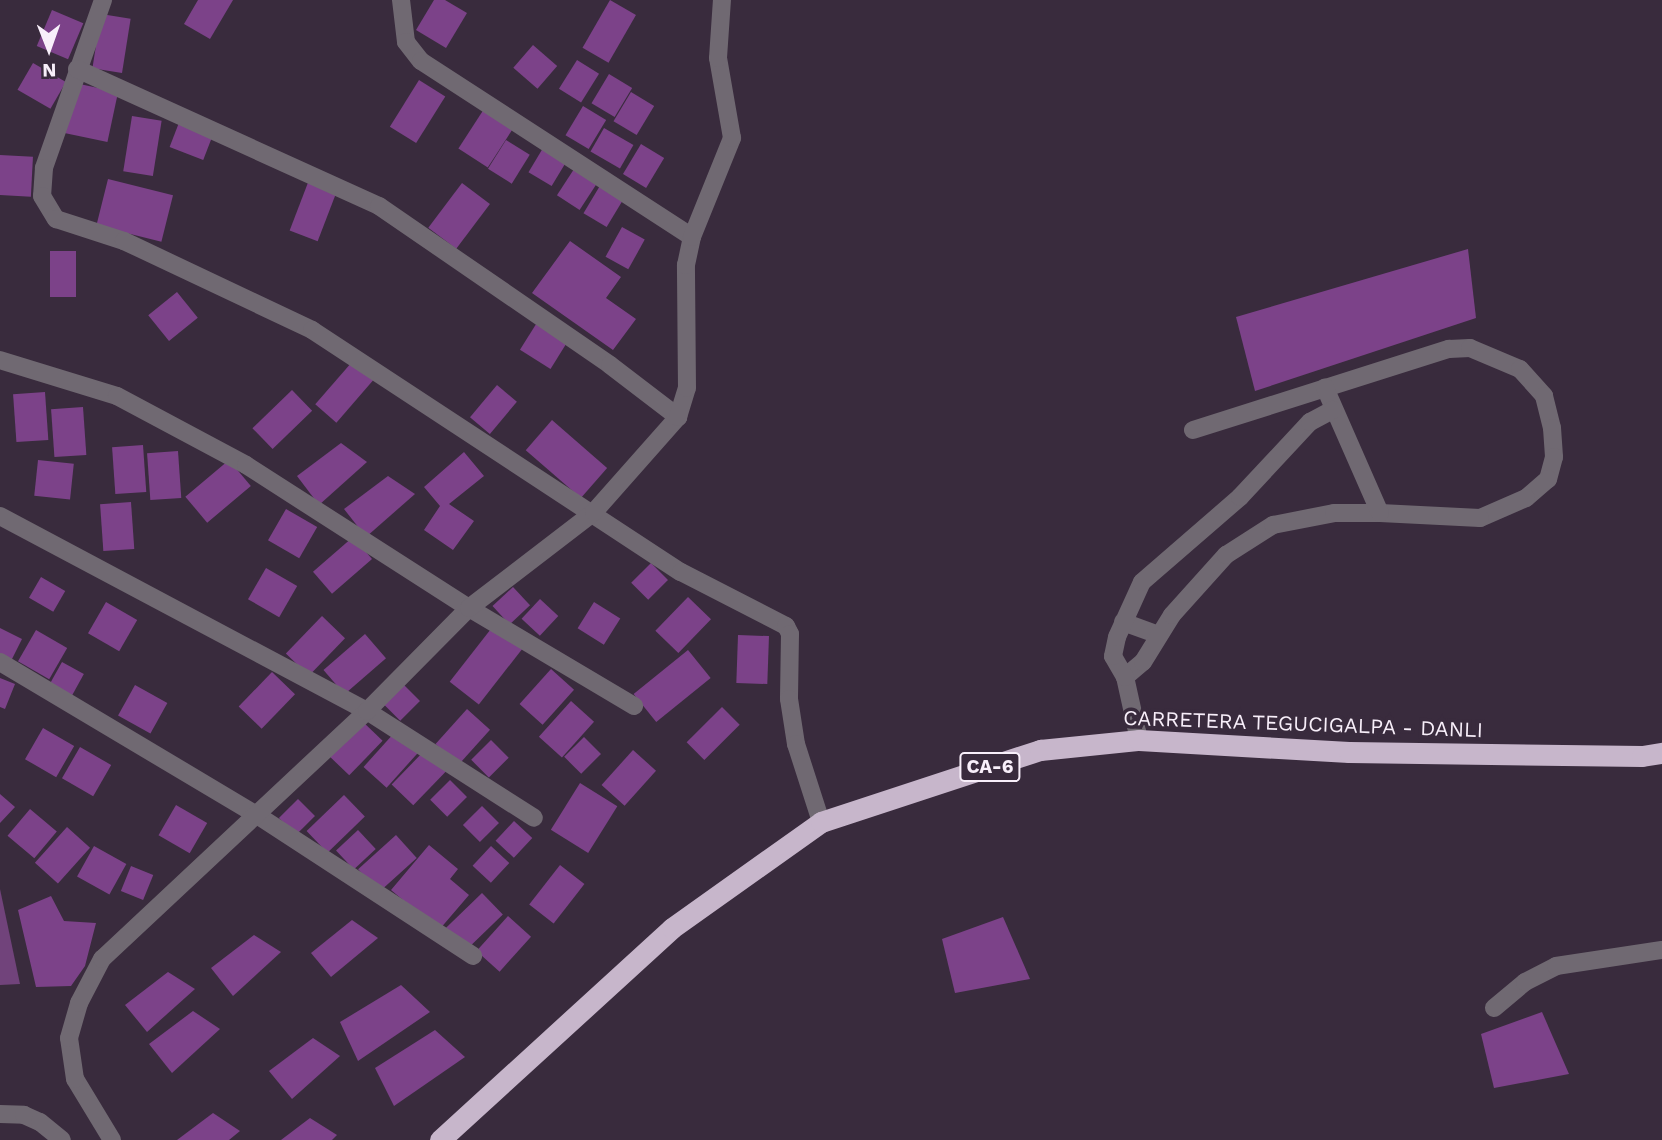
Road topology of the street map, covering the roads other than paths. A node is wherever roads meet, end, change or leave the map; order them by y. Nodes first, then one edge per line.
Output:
1 (103, 0) edge
2 (401, 0) edge
3 (722, 0) edge
4 (77, 69) junction
5 (692, 237) junction
6 (0, 360) edge
7 (1325, 388) junction
8 (1333, 410) junction
9 (678, 417) junction
10 (1194, 430) dead end
11 (594, 512) junction
12 (1380, 513) junction
13 (0, 516) edge
14 (469, 608) junction
15 (1123, 622) junction
16 (1158, 635) junction
17 (0, 662) edge
18 (1125, 677) junction
19 (634, 706) dead end
20 (367, 711) junction
21 (1139, 740) junction
22 (1662, 753) edge
23 (257, 815) junction
24 (534, 818) dead end
25 (821, 822) junction
26 (1662, 950) edge
27 (473, 956) dead end
28 (1494, 1008) dead end
29 (0, 1114) edge
30 (62, 1140) edge
31 (112, 1140) edge
32 (440, 1140) edge

1 - 4 street
2 - 5 street
3 - 5 street
4 - 9 street
4 - 11 street
5 - 9 street
6 - 14 street
7 - 8 street
7 - 10 street
7 - 12 street
8 - 12 street
8 - 15 street
9 - 11 street
11 - 14 street
11 - 25 street
12 - 16 street
13 - 20 street
14 - 19 street
14 - 20 street
15 - 16 street
15 - 18 street
16 - 18 street
17 - 23 street
18 - 21 street
20 - 23 street
20 - 24 street
21 - 22 highway, CARRETERA TEGUCIGALPA - DANLI / CA-6
21 - 25 highway, CARRETERA TEGUCIGALPA - DANLI / CA-6
23 - 27 street
23 - 31 street
25 - 32 highway, CARRETERA TEGUCIGALPA - DANLI / CA-6
26 - 28 street
29 - 30 street

